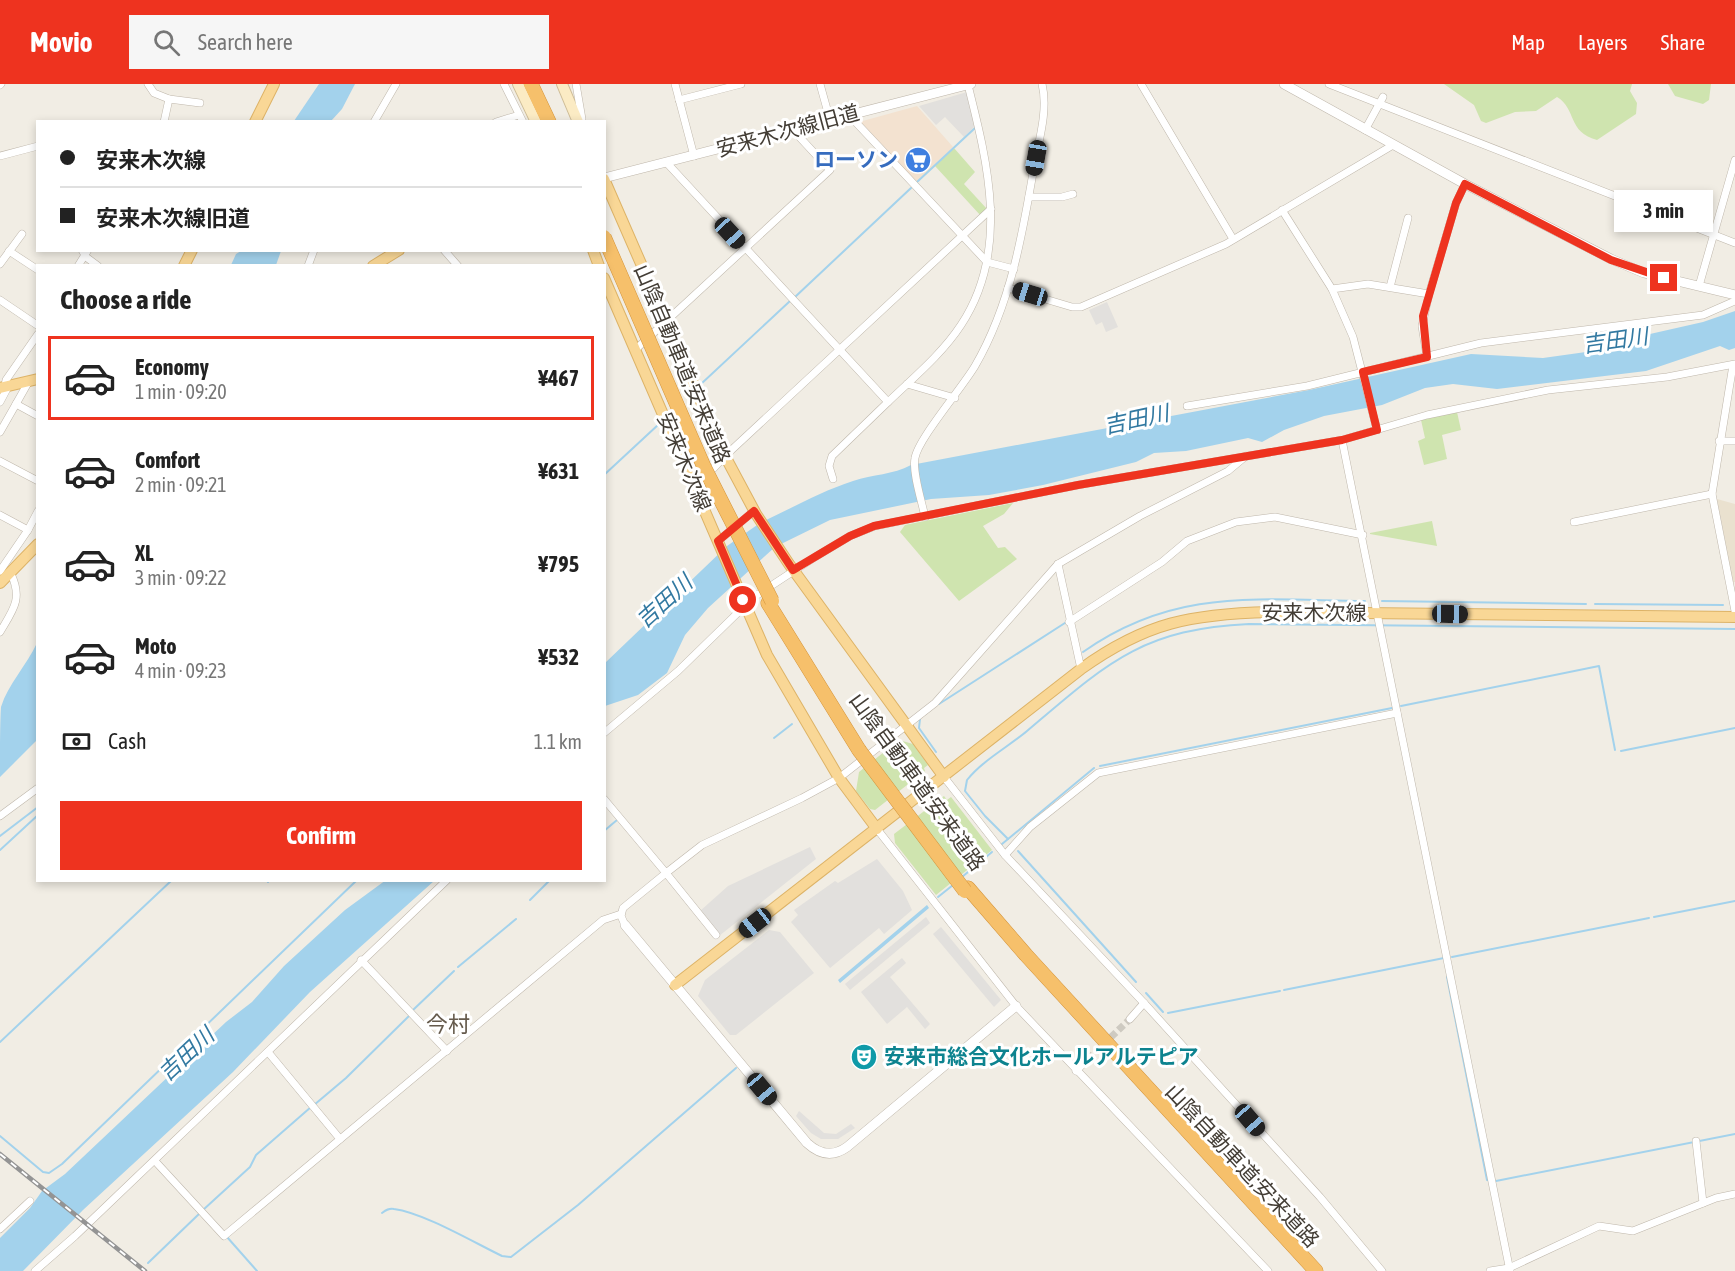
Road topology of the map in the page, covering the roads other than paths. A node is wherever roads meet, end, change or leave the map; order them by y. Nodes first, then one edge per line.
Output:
1 (148, 84) edge
2 (274, 84) edge
3 (396, 84) edge
4 (504, 84) edge
5 (518, 84) edge
6 (531, 84) edge
7 (536, 84) edge
8 (562, 84) edge
9 (576, 84) edge
10 (675, 84) edge
11 (741, 84) edge
12 (820, 84) edge
13 (1042, 84) edge
14 (1141, 84) edge
15 (1284, 84) edge
16 (1329, 84) edge
17 (967, 85) edge
18 (1383, 97) dead end
19 (170, 99) junction
20 (679, 100) junction
21 (200, 103) dead end
22 (1378, 105) junction
23 (849, 115) junction
24 (521, 118) edge
25 (165, 120) edge
26 (256, 120) edge
27 (375, 120) edge
28 (536, 120) edge
29 (548, 120) edge
30 (553, 120) edge
31 (577, 120) edge
32 (581, 120) edge
33 (830, 120) junction
34 (793, 130) junction
35 (1365, 130) junction
36 (1394, 145) junction
37 (36, 146) edge
38 (0, 156) edge
39 (694, 156) junction
40 (1735, 160) edge
41 (666, 162) junction
42 (606, 177) edge
43 (606, 183) edge
44 (1465, 184) junction
45 (1073, 194) dead end
46 (1029, 197) junction
47 (992, 209) junction
48 (1282, 210) junction
49 (1408, 218) dead end
50 (22, 234) dead end
51 (1714, 235) junction
52 (961, 236) junction
53 (1233, 239) junction
54 (606, 242) edge
55 (1735, 243) edge
56 (745, 249) junction
57 (9, 250) junction
58 (396, 252) edge
59 (446, 252) edge
60 (606, 252) edge
61 (987, 262) junction
62 (0, 264) edge
63 (376, 264) edge
64 (456, 264) edge
65 (1014, 268) junction
66 (36, 269) edge
67 (606, 283) edge
68 (1699, 286) junction
69 (1390, 287) junction
70 (1008, 288) junction
71 (1332, 289) junction
72 (1429, 294) junction
73 (1735, 295) edge
74 (0, 300) edge
75 (1735, 301) edge
76 (666, 320) junction
77 (36, 324) edge
78 (36, 337) edge
79 (635, 350) junction
80 (839, 350) junction
81 (1427, 357) junction
82 (1734, 364) edge
83 (1363, 373) junction
84 (30, 381) edge
85 (907, 384) junction
86 (6, 386) edge
87 (955, 398) junction
88 (0, 402) edge
89 (888, 402) junction
90 (16, 404) junction
91 (1187, 406) dead end
92 (36, 415) edge
93 (1376, 428) junction
94 (0, 432) edge
95 (1342, 440) junction
96 (1719, 441) junction
97 (1735, 441) edge
98 (725, 456) junction
99 (1246, 456) junction
100 (0, 460) edge
101 (833, 479) dead end
102 (36, 480) edge
103 (695, 488) junction
104 (1712, 494) junction
105 (755, 513) junction
106 (0, 515) edge
107 (36, 515) edge
108 (925, 515) junction
109 (1574, 522) dead end
110 (28, 530) junction
111 (1363, 535) junction
112 (718, 542) junction
113 (36, 546) edge
114 (1058, 564) junction
115 (791, 567) junction
116 (5, 573) edge
117 (0, 583) edge
118 (770, 602) junction
119 (744, 604) junction
120 (1735, 611) edge
121 (1378, 613) junction
122 (1735, 617) edge
123 (1069, 622) junction
124 (0, 632) edge
125 (1081, 669) junction
126 (1397, 713) junction
127 (906, 726) junction
128 (606, 731) edge
129 (944, 777) junction
130 (839, 778) junction
131 (36, 789) edge
132 (606, 801) edge
133 (0, 816) edge
134 (877, 829) junction
135 (1005, 855) junction
136 (666, 873) junction
137 (445, 882) edge
138 (966, 890) junction
139 (621, 914) junction
140 (625, 925) joint
141 (716, 935) dead end
142 (362, 960) junction
143 (675, 985) junction
144 (1144, 1003) junction
145 (1016, 1006) junction
146 (1130, 1018) tunnel mouth
147 (447, 1051) junction
148 (268, 1052) junction
149 (1088, 1059) tunnel mouth
150 (1076, 1071) junction
151 (340, 1139) junction
152 (1696, 1141) dead end
153 (155, 1161) junction
154 (1735, 1194) edge
155 (30, 1201) dead end
156 (1703, 1203) junction
157 (0, 1229) edge
158 (1510, 1269) edge
159 (36, 1271) edge
160 (1268, 1271) edge
161 (1309, 1271) edge
162 (1316, 1271) edge
163 (1382, 1271) edge
164 (1490, 1271) edge

1 - 19 street
2 - 26 main road
3 - 27 street
4 - 24 street
5 - 28 main road
6 - 29 highway
7 - 30 highway
8 - 31 main road
9 - 32 street
10 - 20 street
11 - 20 street
12 - 33 street
13 - 46 street
14 - 53 street
15 - 35 street
16 - 22 street
17 - 23 street, 安来木次線旧道
17 - 47 street
18 - 22 street
19 - 21 street
19 - 25 street
20 - 39 street
22 - 35 street
22 - 51 street
23 - 33 street, 安来木次線旧道
23 - 52 street
33 - 34 street, 安来木次線旧道
34 - 39 street, 安来木次線旧道
34 - 56 street
35 - 36 street
36 - 44 street
36 - 48 street
37 - 38 street
39 - 41 street, 安来木次線旧道
40 - 51 street
41 - 42 street, 安来木次線旧道
41 - 56 street
43 - 76 main road, 安来木次線
44 - 68 street
44 - 72 street
45 - 46 street
46 - 65 street
47 - 52 street
47 - 61 street
48 - 53 street
48 - 71 street
49 - 69 street
50 - 57 street
51 - 55 street
51 - 68 street
52 - 61 street
52 - 80 street
53 - 70 street
54 - 118 highway, 山陰自動車道;安来道路, bridge
56 - 76 street
56 - 80 street
57 - 62 street
57 - 66 street
58 - 63 main road
59 - 64 street
60 - 118 highway, 山陰自動車道;安来道路, bridge
61 - 65 street
61 - 85 street
65 - 70 street
67 - 79 main road, 安来木次線
68 - 73 street
69 - 71 street
69 - 72 street
70 - 87 street
71 - 83 street
72 - 81 street
74 - 77 street
75 - 81 street
76 - 79 street
76 - 98 main road, 安来木次線
78 - 86 street
79 - 103 main road, 安来木次線
80 - 89 street
80 - 98 street
81 - 83 street
82 - 93 street
82 - 96 street
83 - 91 street
83 - 93 street
84 - 86 main road
84 - 90 street
85 - 87 street
85 - 89 street
86 - 88 street
87 - 108 street
89 - 101 street
90 - 92 street
90 - 94 street
93 - 95 street
95 - 99 street
95 - 111 street
96 - 97 street
96 - 104 street
98 - 103 street
98 - 105 main road, 安来木次線
99 - 108 street
99 - 114 street
100 - 102 street
103 - 112 main road, 安来木次線
104 - 109 street
104 - 120 street
105 - 112 street
105 - 115 main road, 安来木次線
106 - 110 street
107 - 110 street
108 - 115 street
110 - 116 street
111 - 121 street
111 - 123 street
112 - 119 main road, 安来木次線
113 - 116 main road
114 - 123 street
114 - 127 street
115 - 119 street
115 - 127 main road, 安来木次線
116 - 117 main road
116 - 124 street
118 - 138 highway, 山陰自動車道;安来道路, bridge
119 - 128 street
119 - 130 main road, 安来木次線
121 - 122 main road, 安来木次線
121 - 125 main road, 安来木次線
121 - 126 street
123 - 125 street
125 - 129 main road, 安来木次線
126 - 135 street
126 - 158 street
127 - 129 main road, 安来木次線
127 - 130 street
129 - 134 main road, 安来木次線
129 - 135 street
130 - 134 main road, 安来木次線
130 - 136 street
131 - 133 street
132 - 136 street
134 - 143 main road, 安来木次線
134 - 145 street
135 - 144 street
136 - 139 street
136 - 141 street
137 - 142 street
138 - 161 highway, 山陰自動車道;安来道路
138 - 162 highway, 山陰自動車道;安来道路
139 - 140 street
139 - 147 street
140 - 143 street
142 - 147 street
142 - 148 street
143 - 145 street
144 - 146 street
144 - 163 street
145 - 150 street
147 - 151 street
148 - 151 street
148 - 153 street
149 - 150 street
150 - 160 street
151 - 153 street
152 - 156 street
153 - 159 street
154 - 156 street
155 - 157 street
156 - 158 street
158 - 164 street

